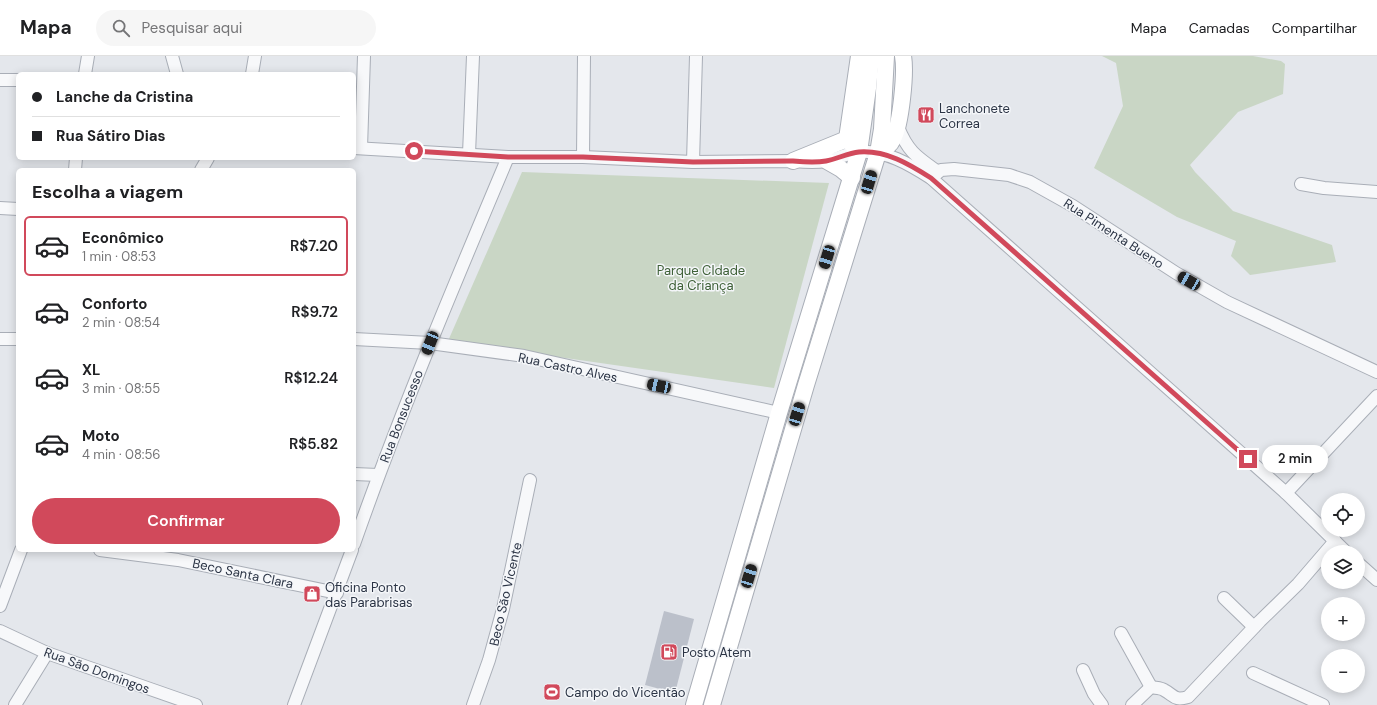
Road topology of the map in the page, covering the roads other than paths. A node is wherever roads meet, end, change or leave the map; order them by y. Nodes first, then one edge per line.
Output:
1 (88, 56) edge
2 (172, 56) edge
3 (255, 56) edge
4 (364, 56) edge
5 (473, 56) edge
6 (584, 56) edge
7 (696, 56) edge
8 (860, 56) edge
9 (871, 56) edge
10 (886, 56) edge
11 (904, 56) edge
12 (85, 72) edge
13 (176, 72) edge
14 (252, 72) edge
15 (0, 80) edge
16 (16, 80) edge
17 (898, 127) junction
18 (847, 139) junction
19 (358, 148) edge
20 (859, 152) junction
21 (878, 153) junction
22 (469, 154) junction
23 (508, 157) junction
24 (583, 157) junction
25 (792, 161) junction
26 (827, 161) junction
27 (693, 162) junction
28 (934, 175) junction
29 (852, 178) junction
30 (1301, 184) dead end
31 (1377, 192) edge
32 (0, 208) edge
33 (16, 209) edge
34 (0, 339) edge
35 (16, 339) edge
36 (356, 339) edge
37 (430, 343) junction
38 (1377, 372) edge
39 (1377, 396) edge
40 (780, 413) junction
41 (356, 474) edge
42 (378, 475) junction
43 (530, 480) dead end
44 (1286, 493) junction
45 (356, 538) edge
46 (1335, 542) junction
47 (1338, 545) edge
48 (20, 552) edge
49 (116, 552) edge
50 (351, 552) edge
51 (1365, 569) edge
52 (1377, 580) edge
53 (337, 593) junction
54 (1224, 598) dead end
55 (0, 606) edge
56 (1254, 627) junction
57 (0, 631) edge
58 (1121, 633) dead end
59 (47, 653) junction
60 (1083, 670) dead end
61 (1253, 673) dead end
62 (1151, 687) junction
63 (15, 705) edge
64 (196, 705) edge
65 (294, 705) edge
66 (473, 705) edge
67 (694, 705) edge
68 (712, 705) edge
69 (1102, 705) edge
70 (1132, 705) edge
71 (1323, 705) edge

1 - 12 street
2 - 13 street
3 - 14 street
4 - 19 street
5 - 22 street
6 - 24 street
7 - 27 street
8 - 18 main road
9 - 20 main road
10 - 21 main road
11 - 17 main road
15 - 16 street
17 - 21 main road
17 - 28 street
18 - 20 main road
18 - 25 main road
19 - 22 street
20 - 21 street
20 - 26 street
20 - 29 main road
21 - 28 street
21 - 68 main road
22 - 23 street
23 - 24 street
23 - 37 street, Rua Bonsucesso
24 - 27 street
25 - 26 street
25 - 27 street
26 - 29 main road
28 - 38 street, Rua Pimenta Bueno
28 - 44 street
29 - 40 main road
30 - 31 street
32 - 33 street
34 - 35 street
36 - 37 street, Rua Castro Alves
37 - 40 street, Rua Castro Alves
37 - 42 street, Rua Bonsucesso
39 - 44 street
40 - 67 main road
41 - 42 street
42 - 45 street, Rua Bonsucesso
43 - 66 street, Beco São Vicente
44 - 46 street
46 - 47 street
46 - 56 street
48 - 55 street
49 - 53 street, Beco Santa Clara
50 - 53 street
51 - 52 street
53 - 65 street
54 - 56 street
56 - 62 street
57 - 59 street, Rua São Domingos
58 - 62 street
59 - 63 street
59 - 64 street, Rua São Domingos
60 - 69 street
61 - 71 street
62 - 70 street

